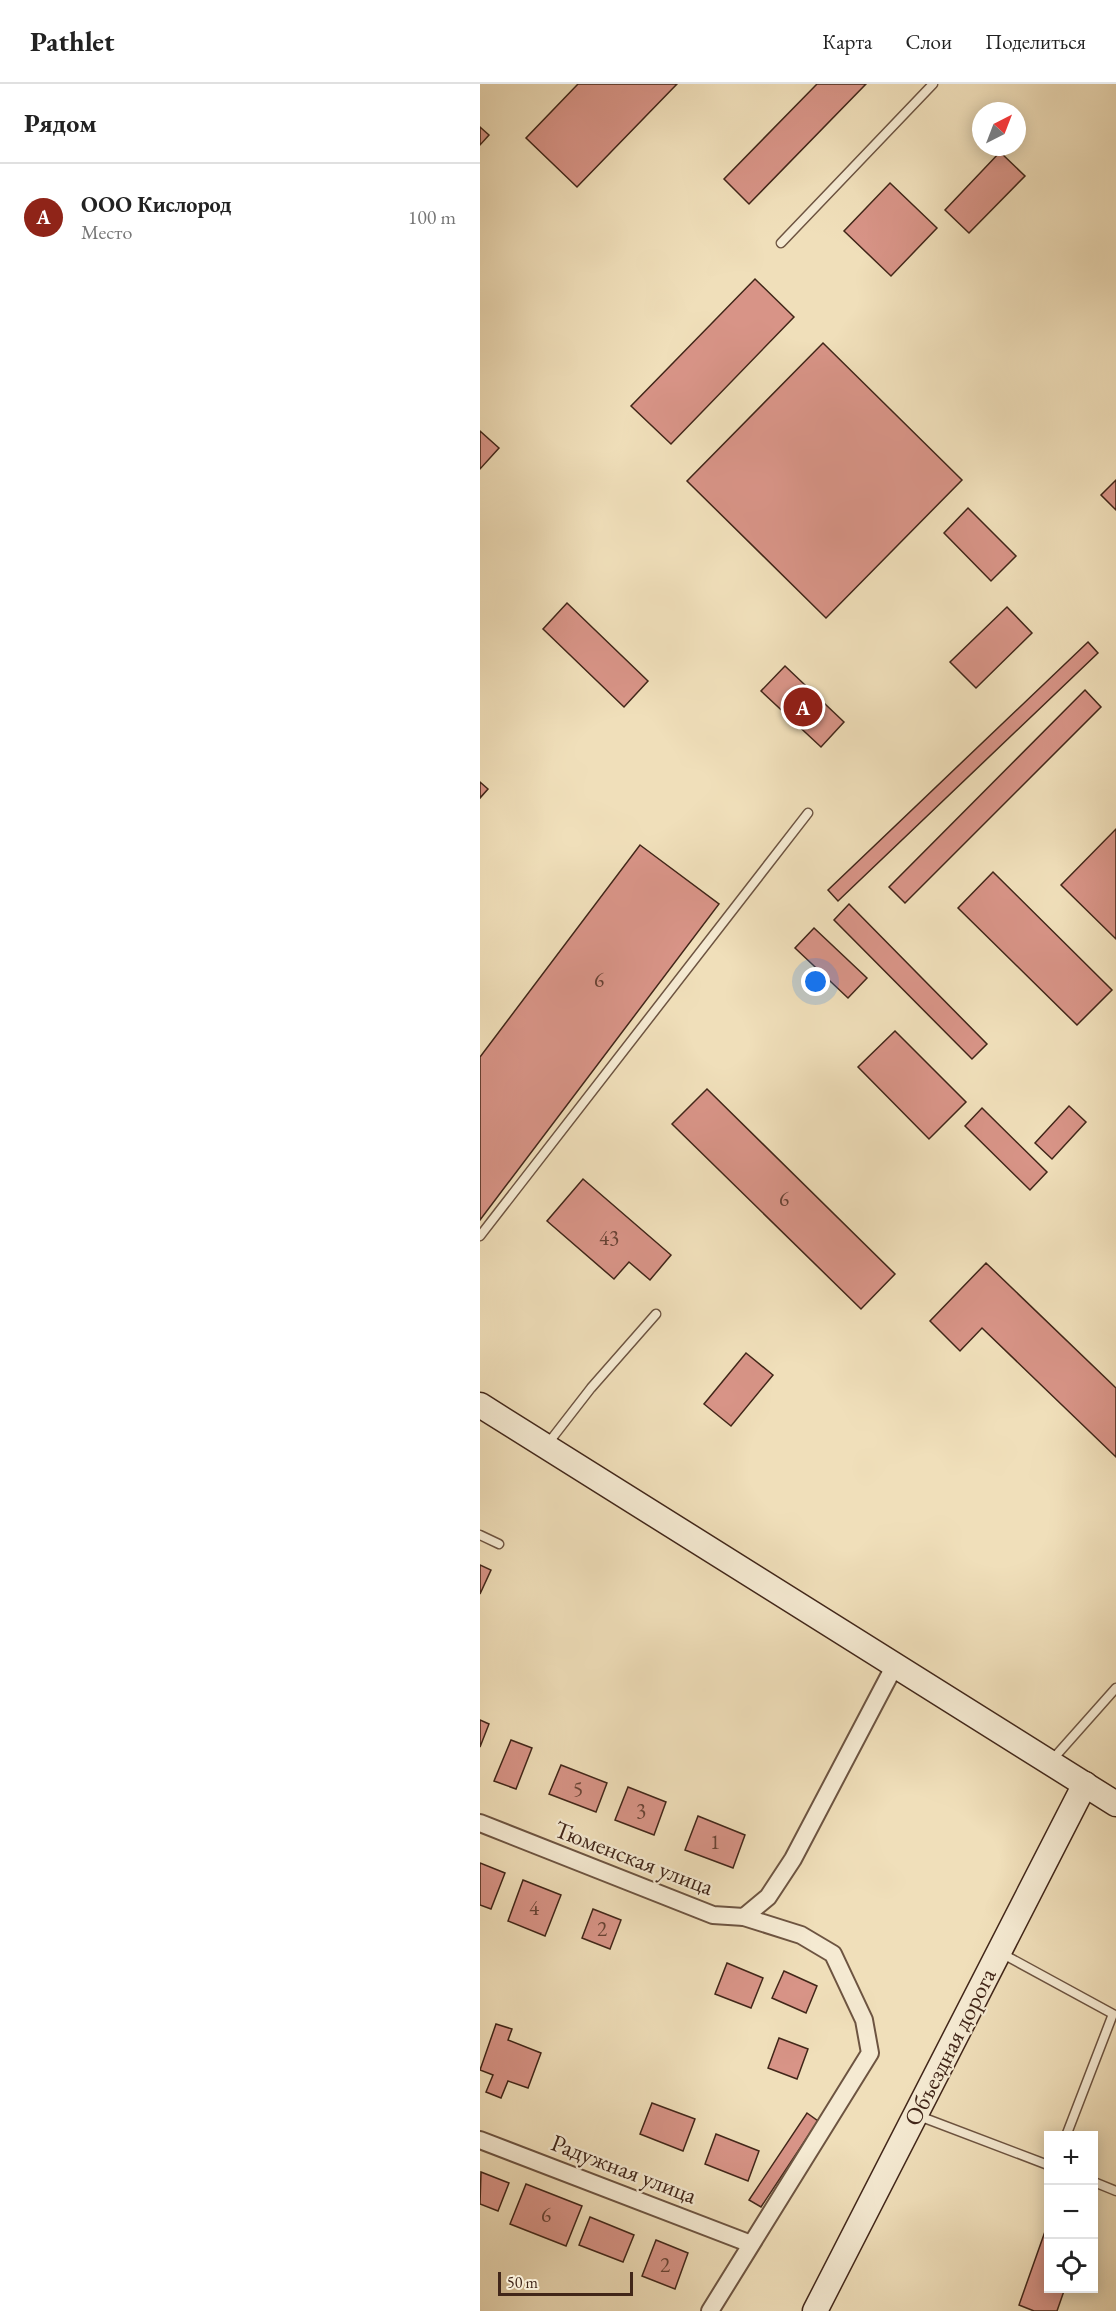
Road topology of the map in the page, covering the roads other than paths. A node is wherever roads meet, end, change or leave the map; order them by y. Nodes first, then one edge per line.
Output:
1 (933, 84) edge
2 (781, 243) dead end
3 (808, 813) dead end
4 (480, 1236) edge
5 (656, 1314) dead end
6 (480, 1405) edge
7 (545, 1446) junction
8 (480, 1536) edge
9 (500, 1544) dead end
10 (895, 1665) junction
11 (1116, 1688) edge
12 (1050, 1762) junction
13 (1085, 1784) junction
14 (1116, 1804) edge
15 (480, 1823) edge
16 (744, 1917) junction
17 (999, 1952) junction
18 (915, 2115) junction
19 (1068, 2131) edge
20 (480, 2139) edge
21 (1044, 2163) edge
22 (1098, 2184) edge
23 (1116, 2191) edge
24 (751, 2244) junction
25 (710, 2311) edge
26 (815, 2311) edge

1 - 2 lane
3 - 4 lane
5 - 7 lane
6 - 7 main road
7 - 10 main road
8 - 9 lane
10 - 12 main road
10 - 16 street
11 - 12 lane
12 - 13 main road
13 - 14 main road
13 - 17 main road, Объездная дорога
15 - 16 street, Тюменская улица
16 - 24 street, Тюменская улица
17 - 18 main road, Объездная дорога
17 - 19 lane
18 - 21 lane
18 - 26 main road, Объездная дорога
20 - 24 street, Радужная улица
22 - 23 lane
24 - 25 street, Тюменская улица

